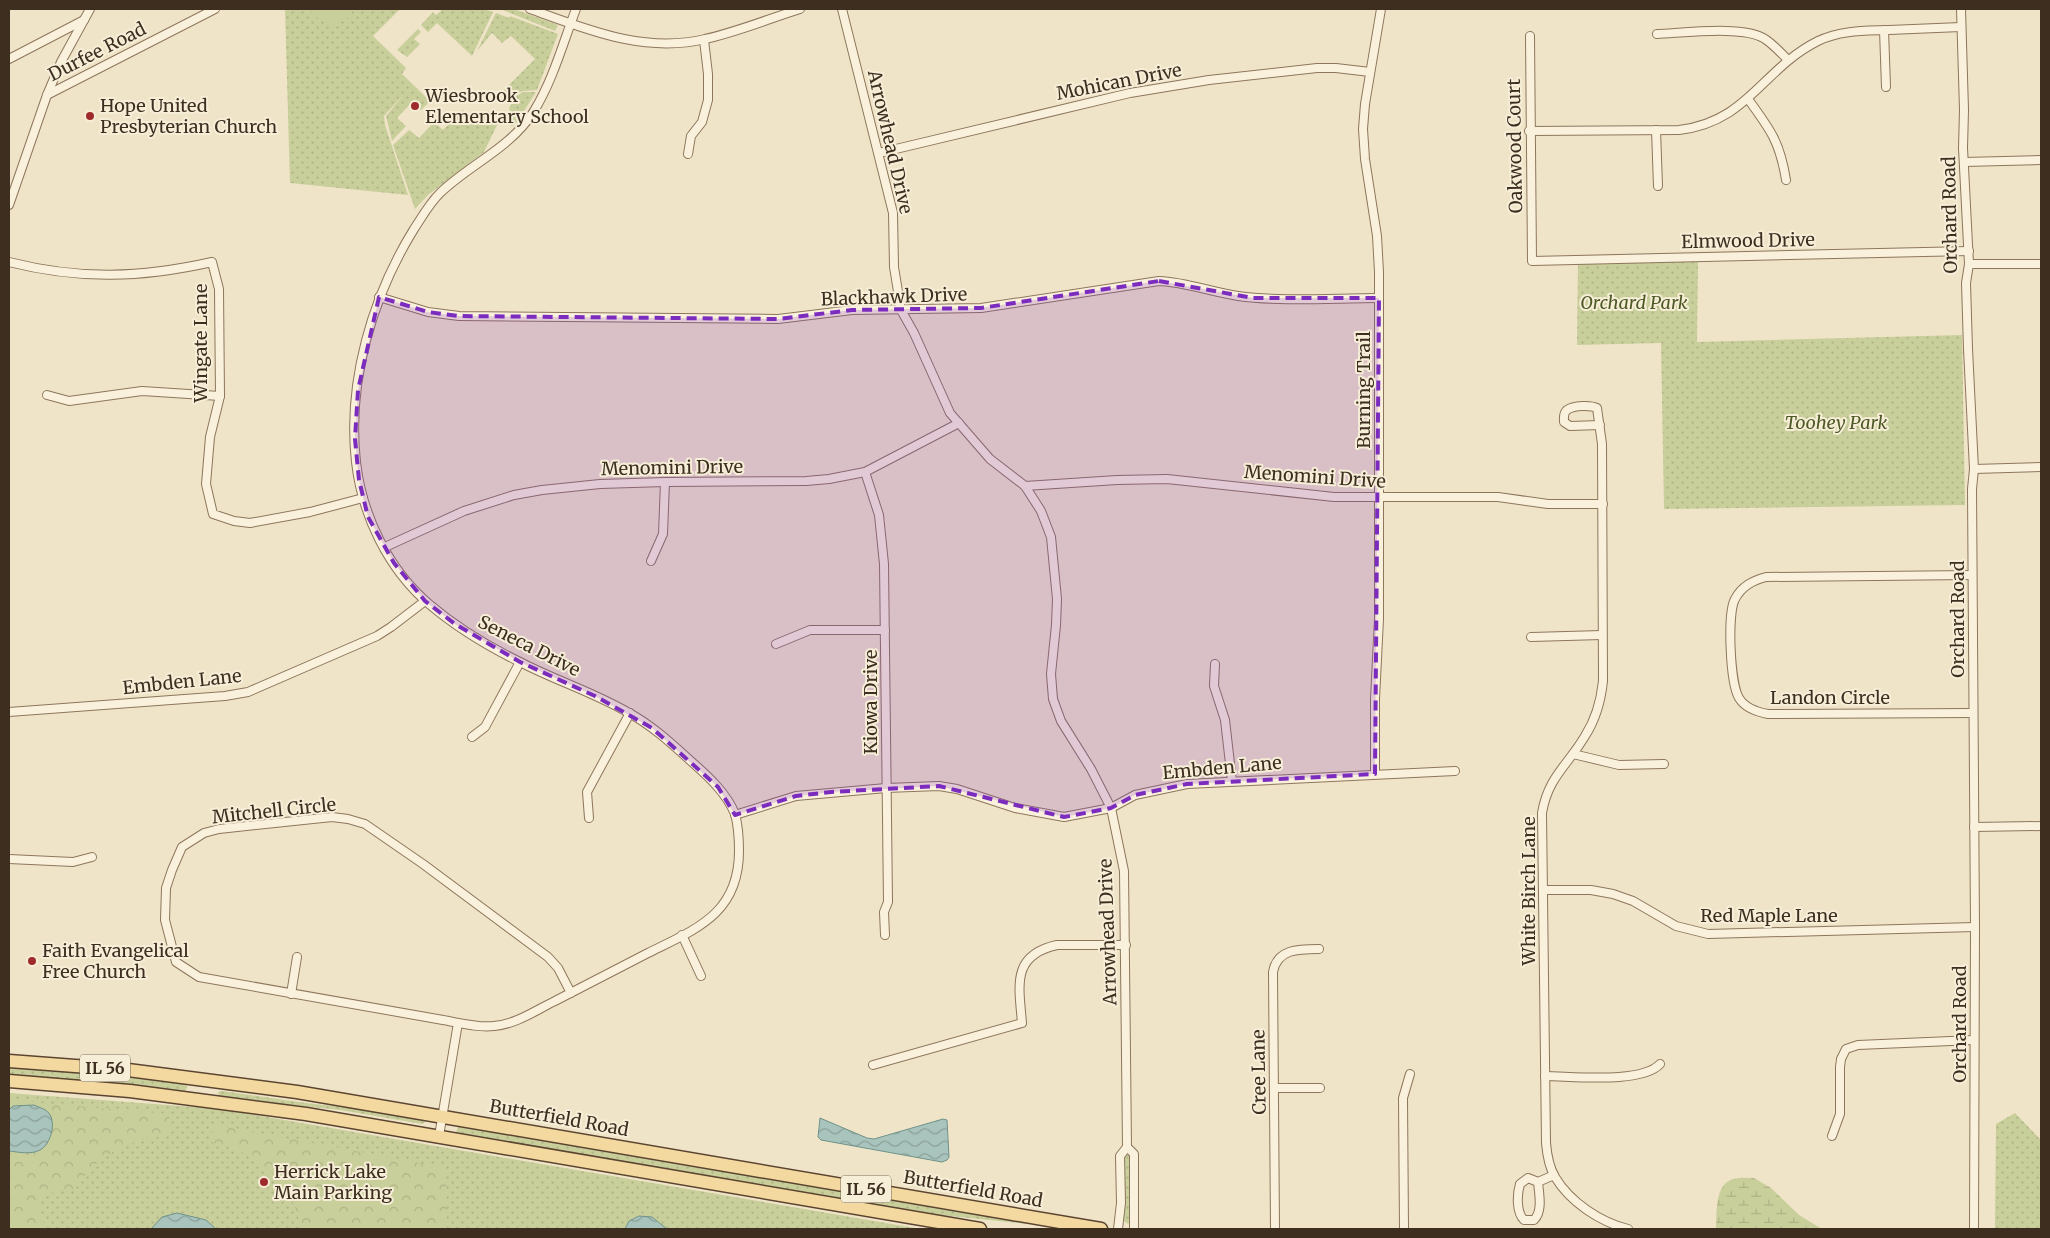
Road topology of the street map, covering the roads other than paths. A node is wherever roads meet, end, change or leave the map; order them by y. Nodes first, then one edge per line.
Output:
1 (90, 9) edge
2 (215, 9) edge
3 (530, 9) edge
4 (576, 9) edge
5 (800, 9) edge
6 (842, 9) edge
7 (1381, 9) edge
8 (1961, 9) edge
9 (84, 20) junction
10 (570, 23) junction
11 (1961, 27) junction
12 (1884, 30) junction
13 (1657, 34) dead end
14 (1530, 36) dead end
15 (704, 40) junction
16 (9, 59) edge
17 (1788, 60) junction
18 (1370, 72) junction
19 (1886, 87) dead end
20 (47, 95) junction
21 (1748, 99) junction
22 (1656, 130) junction
23 (1529, 131) junction
24 (688, 154) dead end
25 (878, 154) junction
26 (2041, 160) edge
27 (1964, 162) junction
28 (1786, 180) dead end
29 (1658, 186) dead end
30 (9, 205) edge
31 (1969, 250) junction
32 (1532, 256) joint
33 (9, 262) edge
34 (1969, 264) junction
35 (2041, 264) edge
36 (379, 297) junction
37 (1379, 298) junction
38 (901, 310) junction
39 (47, 395) dead end
40 (220, 396) junction
41 (959, 423) junction
42 (1600, 425) junction
43 (2041, 467) edge
44 (1974, 469) junction
45 (865, 472) junction
46 (665, 482) junction
47 (1025, 486) junction
48 (1379, 497) junction
49 (363, 498) junction
50 (1603, 504) junction
51 (385, 548) junction
52 (651, 560) dead end
53 (1972, 575) junction
54 (425, 600) junction
55 (885, 630) junction
56 (1602, 635) junction
57 (1531, 637) dead end
58 (776, 644) dead end
59 (520, 662) junction
60 (1215, 664) dead end
61 (9, 712) edge
62 (630, 713) junction
63 (1973, 713) junction
64 (472, 736) dead end
65 (1573, 754) junction
66 (1664, 764) dead end
67 (1455, 771) dead end
68 (1375, 774) junction
69 (1232, 781) junction
70 (886, 788) junction
71 (1111, 808) junction
72 (735, 815) junction
73 (589, 818) dead end
74 (2041, 826) edge
75 (1974, 827) junction
76 (92, 857) dead end
77 (9, 858) edge
78 (1543, 890) junction
79 (1975, 927) junction
80 (682, 935) junction
81 (885, 935) dead end
82 (1126, 945) junction
83 (1319, 949) dead end
84 (297, 958) dead end
85 (701, 976) dead end
86 (571, 993) junction
87 (291, 994) junction
88 (458, 1023) junction
89 (1974, 1040) junction
90 (9, 1060) edge
91 (1660, 1064) dead end
92 (873, 1065) dead end
93 (1410, 1074) dead end
94 (1545, 1076) junction
95 (9, 1081) edge
96 (1274, 1088) junction
97 (1320, 1088) dead end
98 (442, 1116) junction
99 (439, 1136) junction
100 (1832, 1136) dead end
101 (1127, 1147) junction
102 (1554, 1175) junction
103 (1538, 1182) junction
104 (980, 1229) edge
105 (1101, 1229) edge
106 (1118, 1229) edge
107 (1134, 1229) edge
108 (1275, 1229) edge
109 (1404, 1229) edge
110 (1628, 1229) edge
111 (1974, 1229) edge

1 - 9 street
2 - 20 street, Durfee Road
3 - 10 street
4 - 10 street, Seneca Drive
5 - 15 street
6 - 25 street, Arrowhead Drive
7 - 18 street, Burning Trail
8 - 11 street, Orchard Road
9 - 16 street
9 - 20 street
10 - 15 street
10 - 36 street, Seneca Drive
11 - 12 street
11 - 27 street, Orchard Road
12 - 17 street
12 - 19 street
13 - 17 street
14 - 23 street, Oakwood Court
15 - 24 street
17 - 21 street
18 - 25 street, Mohican Drive
18 - 37 street, Burning Trail
20 - 30 street
21 - 22 street
21 - 28 street
22 - 23 street
22 - 29 street
23 - 32 street, Oakwood Court
25 - 38 street, Arrowhead Drive
26 - 27 street
27 - 31 street, Orchard Road
31 - 32 street, Elmwood Drive
31 - 34 street, Orchard Road
33 - 40 street, Wingate Lane
34 - 35 street
34 - 44 street, Orchard Road
36 - 38 street, Blackhawk Drive
36 - 49 street, Seneca Drive
37 - 38 street, Blackhawk Drive
37 - 48 street, Burning Trail
38 - 41 street, Arrowhead Drive
39 - 40 street
40 - 49 street, Wingate Lane
41 - 45 street, Menomini Drive
41 - 47 street, Arrowhead Drive
42 - 42 street, White Birch Lane
42 - 50 street, White Birch Lane
43 - 44 street
44 - 53 street, Orchard Road
45 - 46 street, Menomini Drive
45 - 55 street, Kiowa Drive
46 - 51 street, Menomini Drive
46 - 52 street
47 - 48 street, Menomini Drive
47 - 71 street, Arrowhead Drive
48 - 50 street, Menomini Drive
48 - 68 street, Burning Trail
49 - 51 street, Seneca Drive
50 - 56 street, White Birch Lane
51 - 54 street, Seneca Drive
53 - 63 street, Orchard Road
53 - 63 street, Landon Circle
54 - 59 street, Seneca Drive
54 - 61 street, Embden Lane
55 - 58 street
55 - 70 street, Kiowa Drive
56 - 57 street
56 - 65 street, White Birch Lane
59 - 62 street, Seneca Drive
59 - 64 street
60 - 69 street
62 - 72 street, Seneca Drive
62 - 73 street
63 - 75 street, Orchard Road
65 - 66 street
65 - 78 street, White Birch Lane
67 - 68 street, Embden Lane
68 - 69 street, Embden Lane
69 - 71 street, Embden Lane
70 - 71 street, Embden Lane
70 - 72 street, Embden Lane
70 - 81 street, Kiowa Drive
71 - 82 street, Arrowhead Drive
72 - 80 street, Seneca Drive
74 - 75 street
75 - 79 street, Orchard Road
76 - 77 street
78 - 79 street, Red Maple Lane
78 - 94 street, White Birch Lane
79 - 89 street, Orchard Road
80 - 85 street
80 - 86 street, Seneca Drive
82 - 92 street
82 - 101 street, Arrowhead Drive
83 - 96 street, Cree Lane
84 - 87 street
86 - 87 street, Mitchell Circle
86 - 88 street, Mitchell Circle
87 - 88 street, Mitchell Circle
88 - 98 street
89 - 100 street
89 - 111 street, Orchard Road
90 - 98 main road, Butterfield Road / IL 56
91 - 94 street
93 - 109 street
94 - 102 street, White Birch Lane
95 - 99 main road, IL 56
96 - 97 street
96 - 108 street, Cree Lane
98 - 99 street
98 - 105 main road, Butterfield Road / IL 56
99 - 104 main road, IL 56
101 - 106 street, Arrowhead Drive
101 - 107 street, Arrowhead Drive
102 - 103 street
102 - 110 street, White Birch Lane
103 - 103 street

